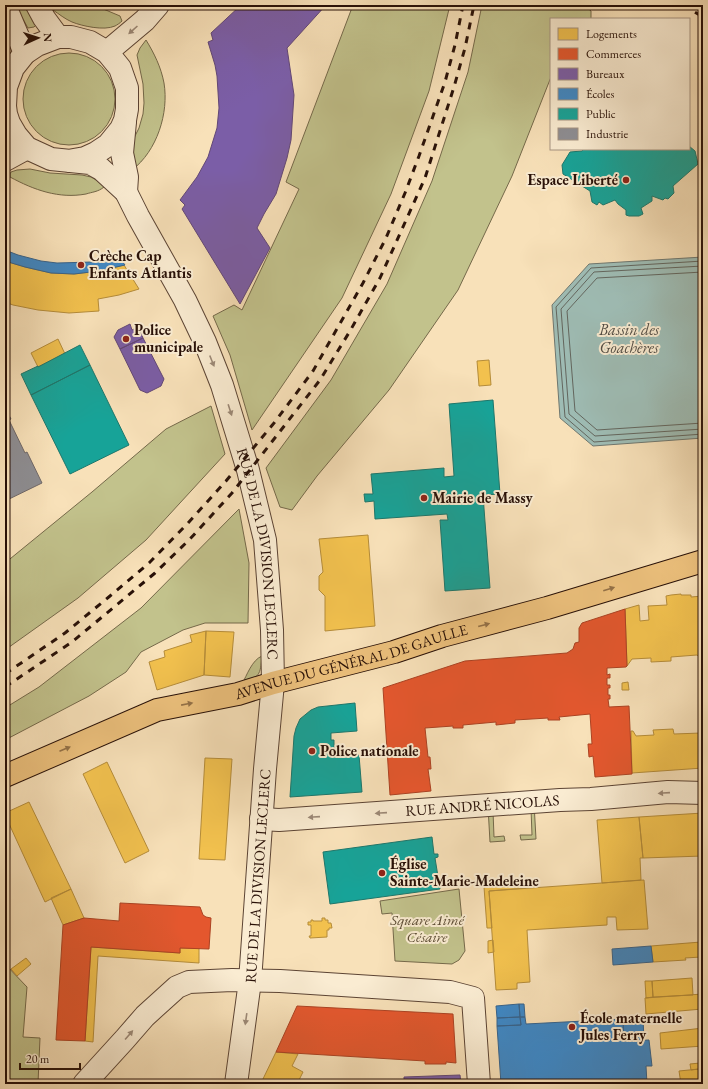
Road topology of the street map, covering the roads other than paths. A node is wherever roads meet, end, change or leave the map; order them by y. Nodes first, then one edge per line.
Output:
1 (37, 5) edge
2 (158, 5) edge
3 (5, 6) edge
4 (58, 37) junction
5 (107, 52) junction
6 (25, 53) junction
7 (125, 120) junction
8 (7, 124) edge
9 (27, 148) junction
10 (5, 160) edge
11 (68, 161) junction
12 (126, 192) junction
13 (703, 561) edge
14 (273, 683) junction
15 (5, 776) edge
16 (703, 793) edge
17 (261, 819) junction
18 (250, 981) junction
19 (84, 1084) edge
20 (236, 1084) edge
21 (479, 1084) edge

1 - 4 street
2 -> 5 street
3 - 6 street
4 - 5 street
4 - 6 street
5 - 7 street
6 - 8 street
7 - 11 street
7 - 12 street, RUE DE LA DIVISION LECLERC
8 - 9 street
9 - 10 street
9 - 11 street
11 - 12 street, RUE DE LA DIVISION LECLERC
12 -> 14 street, RUE DE LA DIVISION LECLERC
14 -> 13 main road, AVENUE DU GÉNÉRAL DE GAULLE
15 -> 14 main road, AVENUE DU GÉNÉRAL DE GAULLE
14 - 17 street, RUE DE LA DIVISION LECLERC
16 -> 17 street, RUE ANDRÉ NICOLAS
17 - 18 street, RUE DE LA DIVISION LECLERC
19 -> 18 street
18 -> 20 street, RUE DE LA DIVISION LECLERC
18 - 21 street

